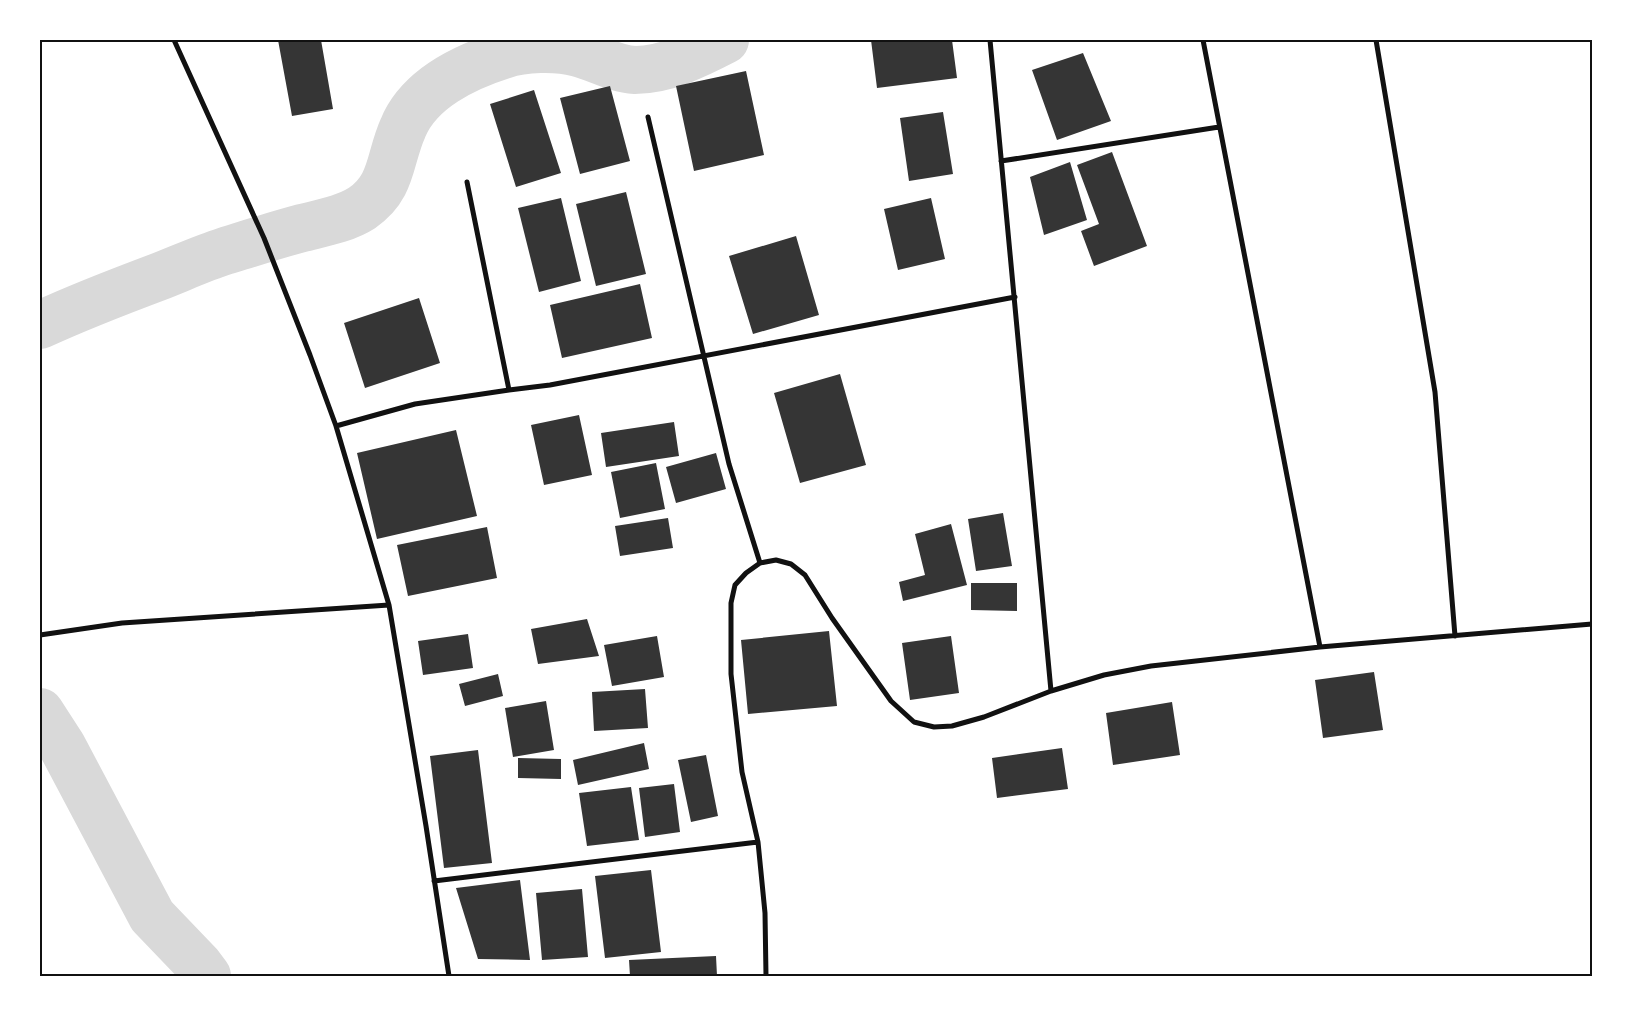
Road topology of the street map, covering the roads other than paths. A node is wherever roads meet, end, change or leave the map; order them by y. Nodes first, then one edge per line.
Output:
1 (174, 40) edge
2 (990, 40) edge
3 (1203, 40) edge
4 (1376, 40) edge
5 (648, 117) dead end
6 (1220, 127) junction
7 (1001, 161) junction
8 (467, 182) dead end
9 (1015, 297) junction
10 (704, 355) junction
11 (509, 390) junction
12 (336, 426) junction
13 (760, 563) junction
14 (388, 605) junction
15 (1592, 624) edge
16 (40, 635) edge
17 (1455, 636) junction
18 (1320, 647) junction
19 (1051, 691) junction
20 (758, 842) junction
21 (434, 881) junction
22 (448, 976) edge
23 (766, 976) edge

1 - 12 street
2 - 7 street
3 - 6 street
4 - 17 street
5 - 10 street
6 - 7 street
6 - 18 street
7 - 9 street
8 - 11 street
9 - 10 street
9 - 19 street
10 - 11 street
10 - 13 street
11 - 12 street
12 - 14 street
13 - 19 street
13 - 20 street
14 - 16 street
14 - 21 street
15 - 17 street
17 - 18 street
18 - 19 street
20 - 21 street
20 - 23 street
21 - 22 street

